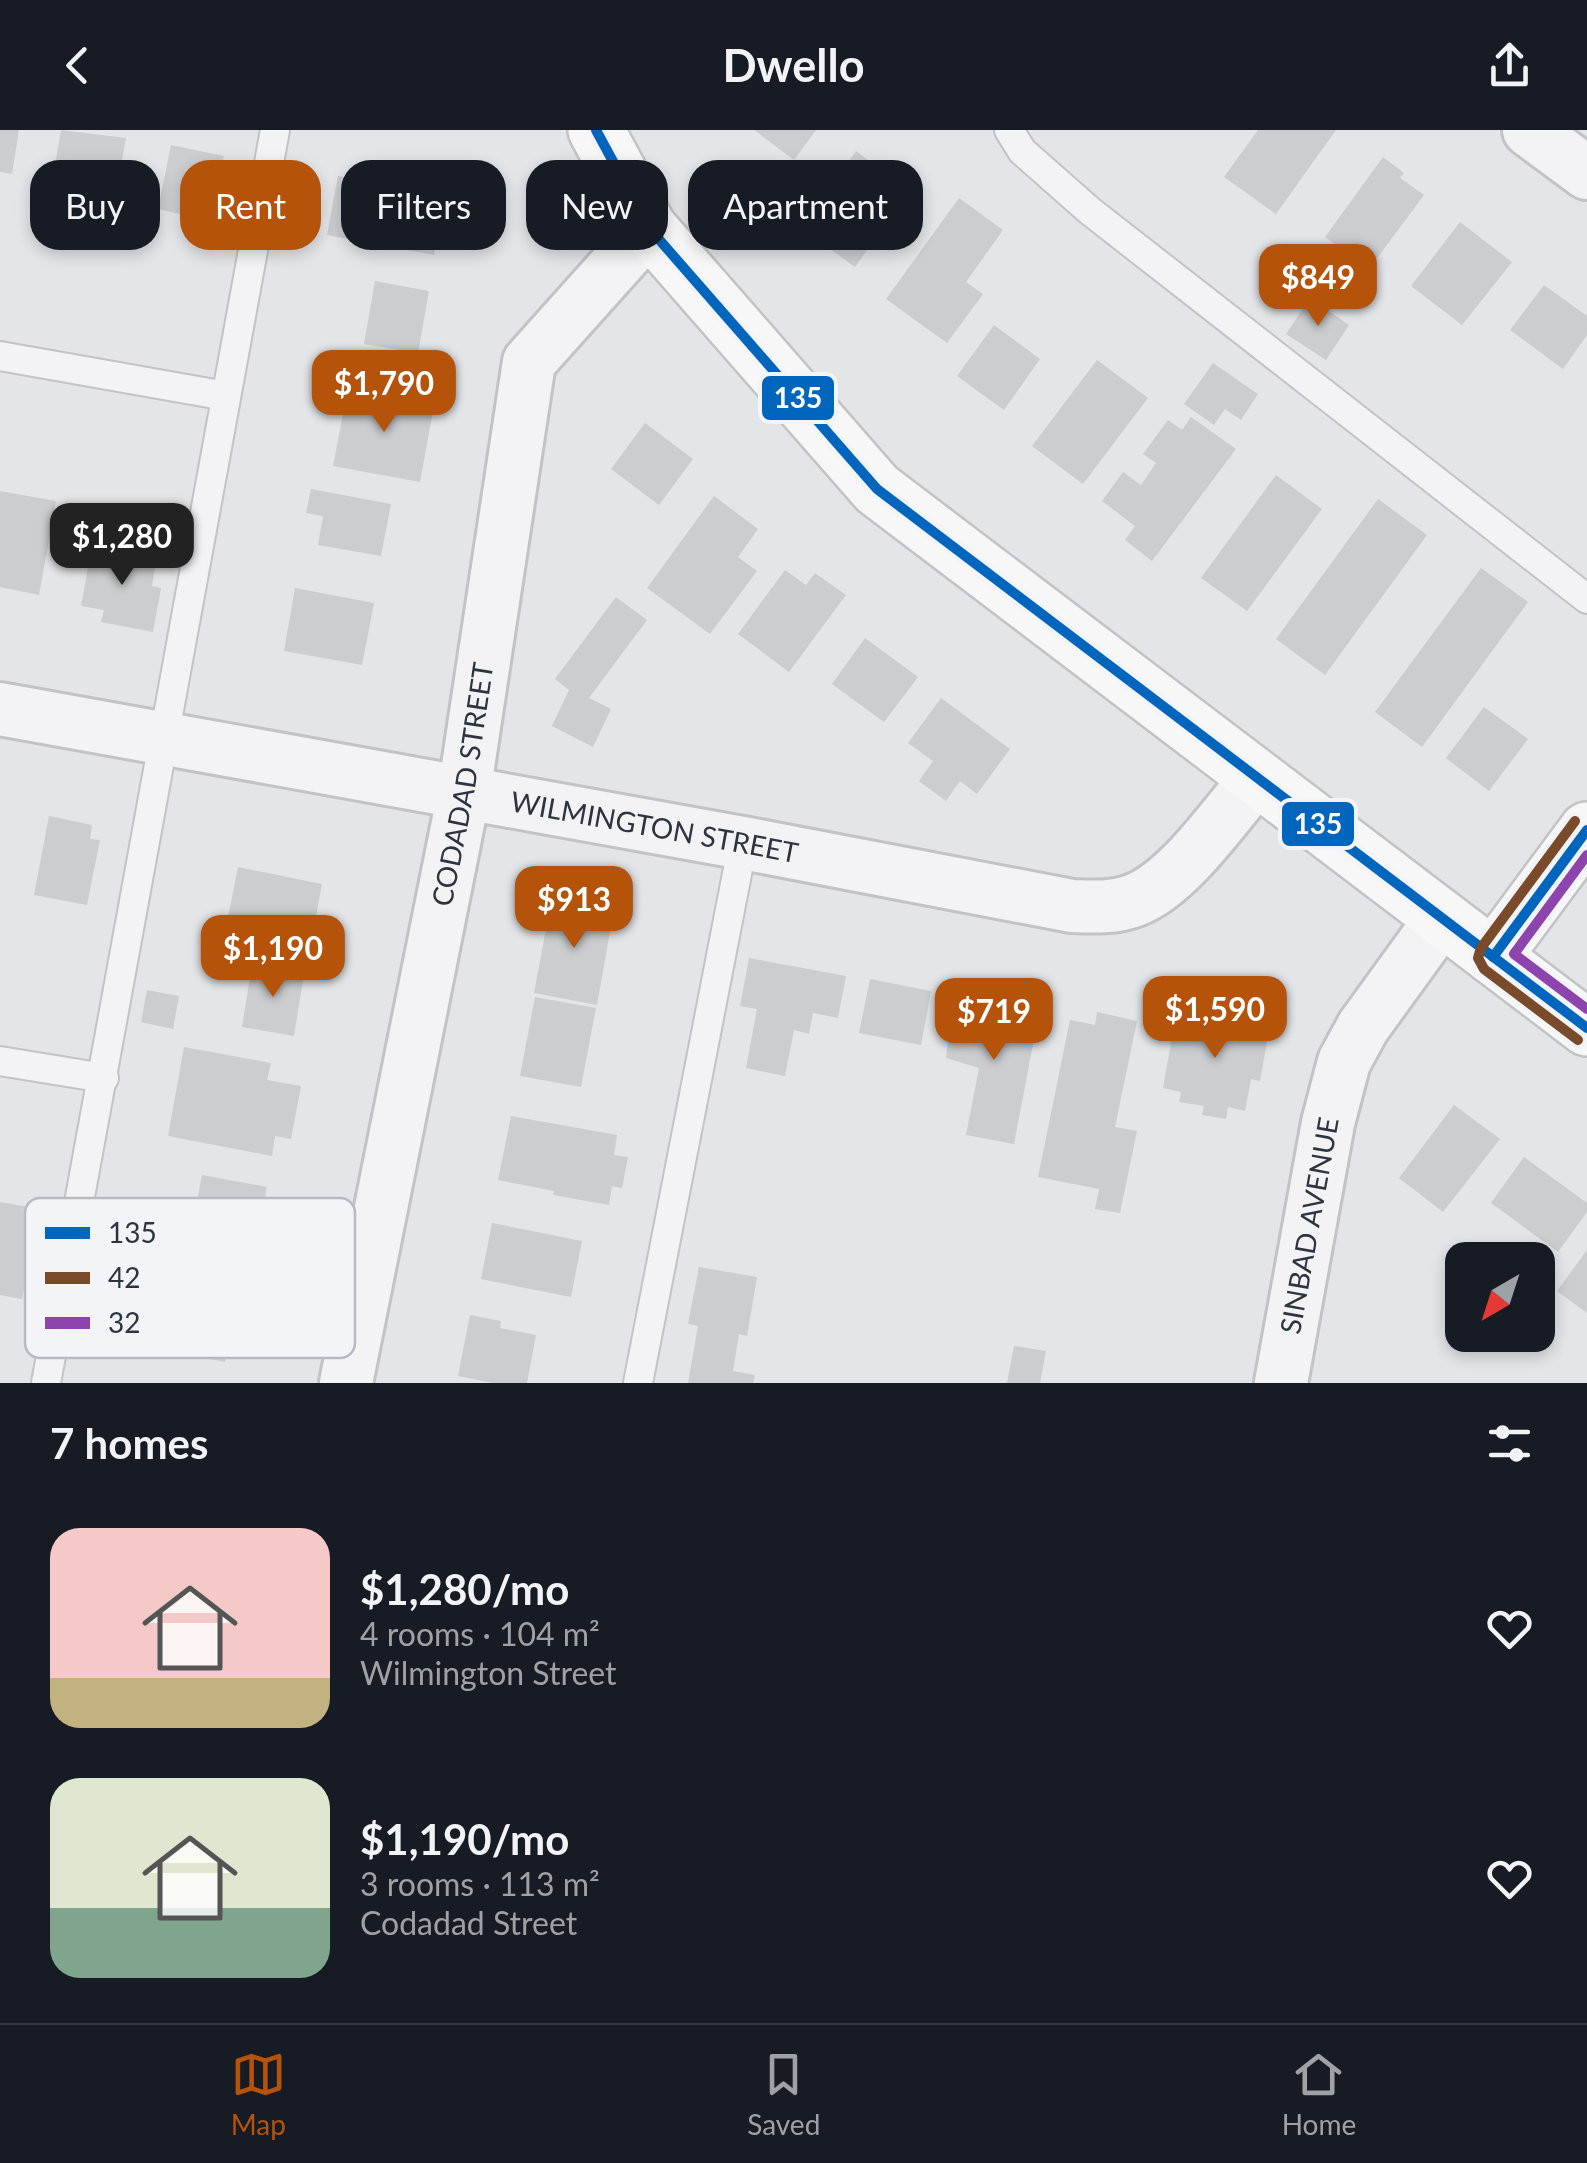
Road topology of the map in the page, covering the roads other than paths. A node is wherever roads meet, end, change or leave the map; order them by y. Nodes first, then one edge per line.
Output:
1 (276, 130) edge
2 (596, 130) edge
3 (1009, 130) edge
4 (1529, 130) edge
5 (613, 160) edge
6 (1587, 174) edge
7 (668, 249) edge
8 (630, 250) edge
9 (0, 356) edge
10 (226, 396) junction
11 (1587, 599) edge
12 (0, 709) edge
13 (164, 738) junction
14 (1257, 778) junction
15 (464, 793) junction
16 (1587, 830) edge
17 (744, 842) junction
18 (1442, 918) junction
19 (1494, 957) junction
20 (1587, 1028) edge
21 (0, 1061) edge
22 (104, 1078) junction
23 (81, 1198) edge
24 (355, 1338) edge
25 (51, 1358) edge
26 (351, 1358) edge
27 (46, 1383) edge
28 (346, 1383) edge
29 (638, 1383) edge
30 (1281, 1383) edge

1 - 10 lane
2 - 5 street
3 - 11 lane
4 - 6 street
7 - 14 street
8 - 15 street, CODADAD STREET
9 - 10 lane
10 - 13 lane
12 - 13 street, WILMINGTON STREET
13 - 15 street, WILMINGTON STREET
13 - 22 lane
14 - 17 street, WILMINGTON STREET
14 - 18 street
15 - 17 street, WILMINGTON STREET
15 - 24 street, CODADAD STREET
16 - 19 street
17 - 29 lane
18 - 19 street
18 - 30 street, SINBAD AVENUE
19 - 20 street
21 - 22 lane
22 - 23 lane
25 - 27 lane
26 - 28 street, CODADAD STREET

